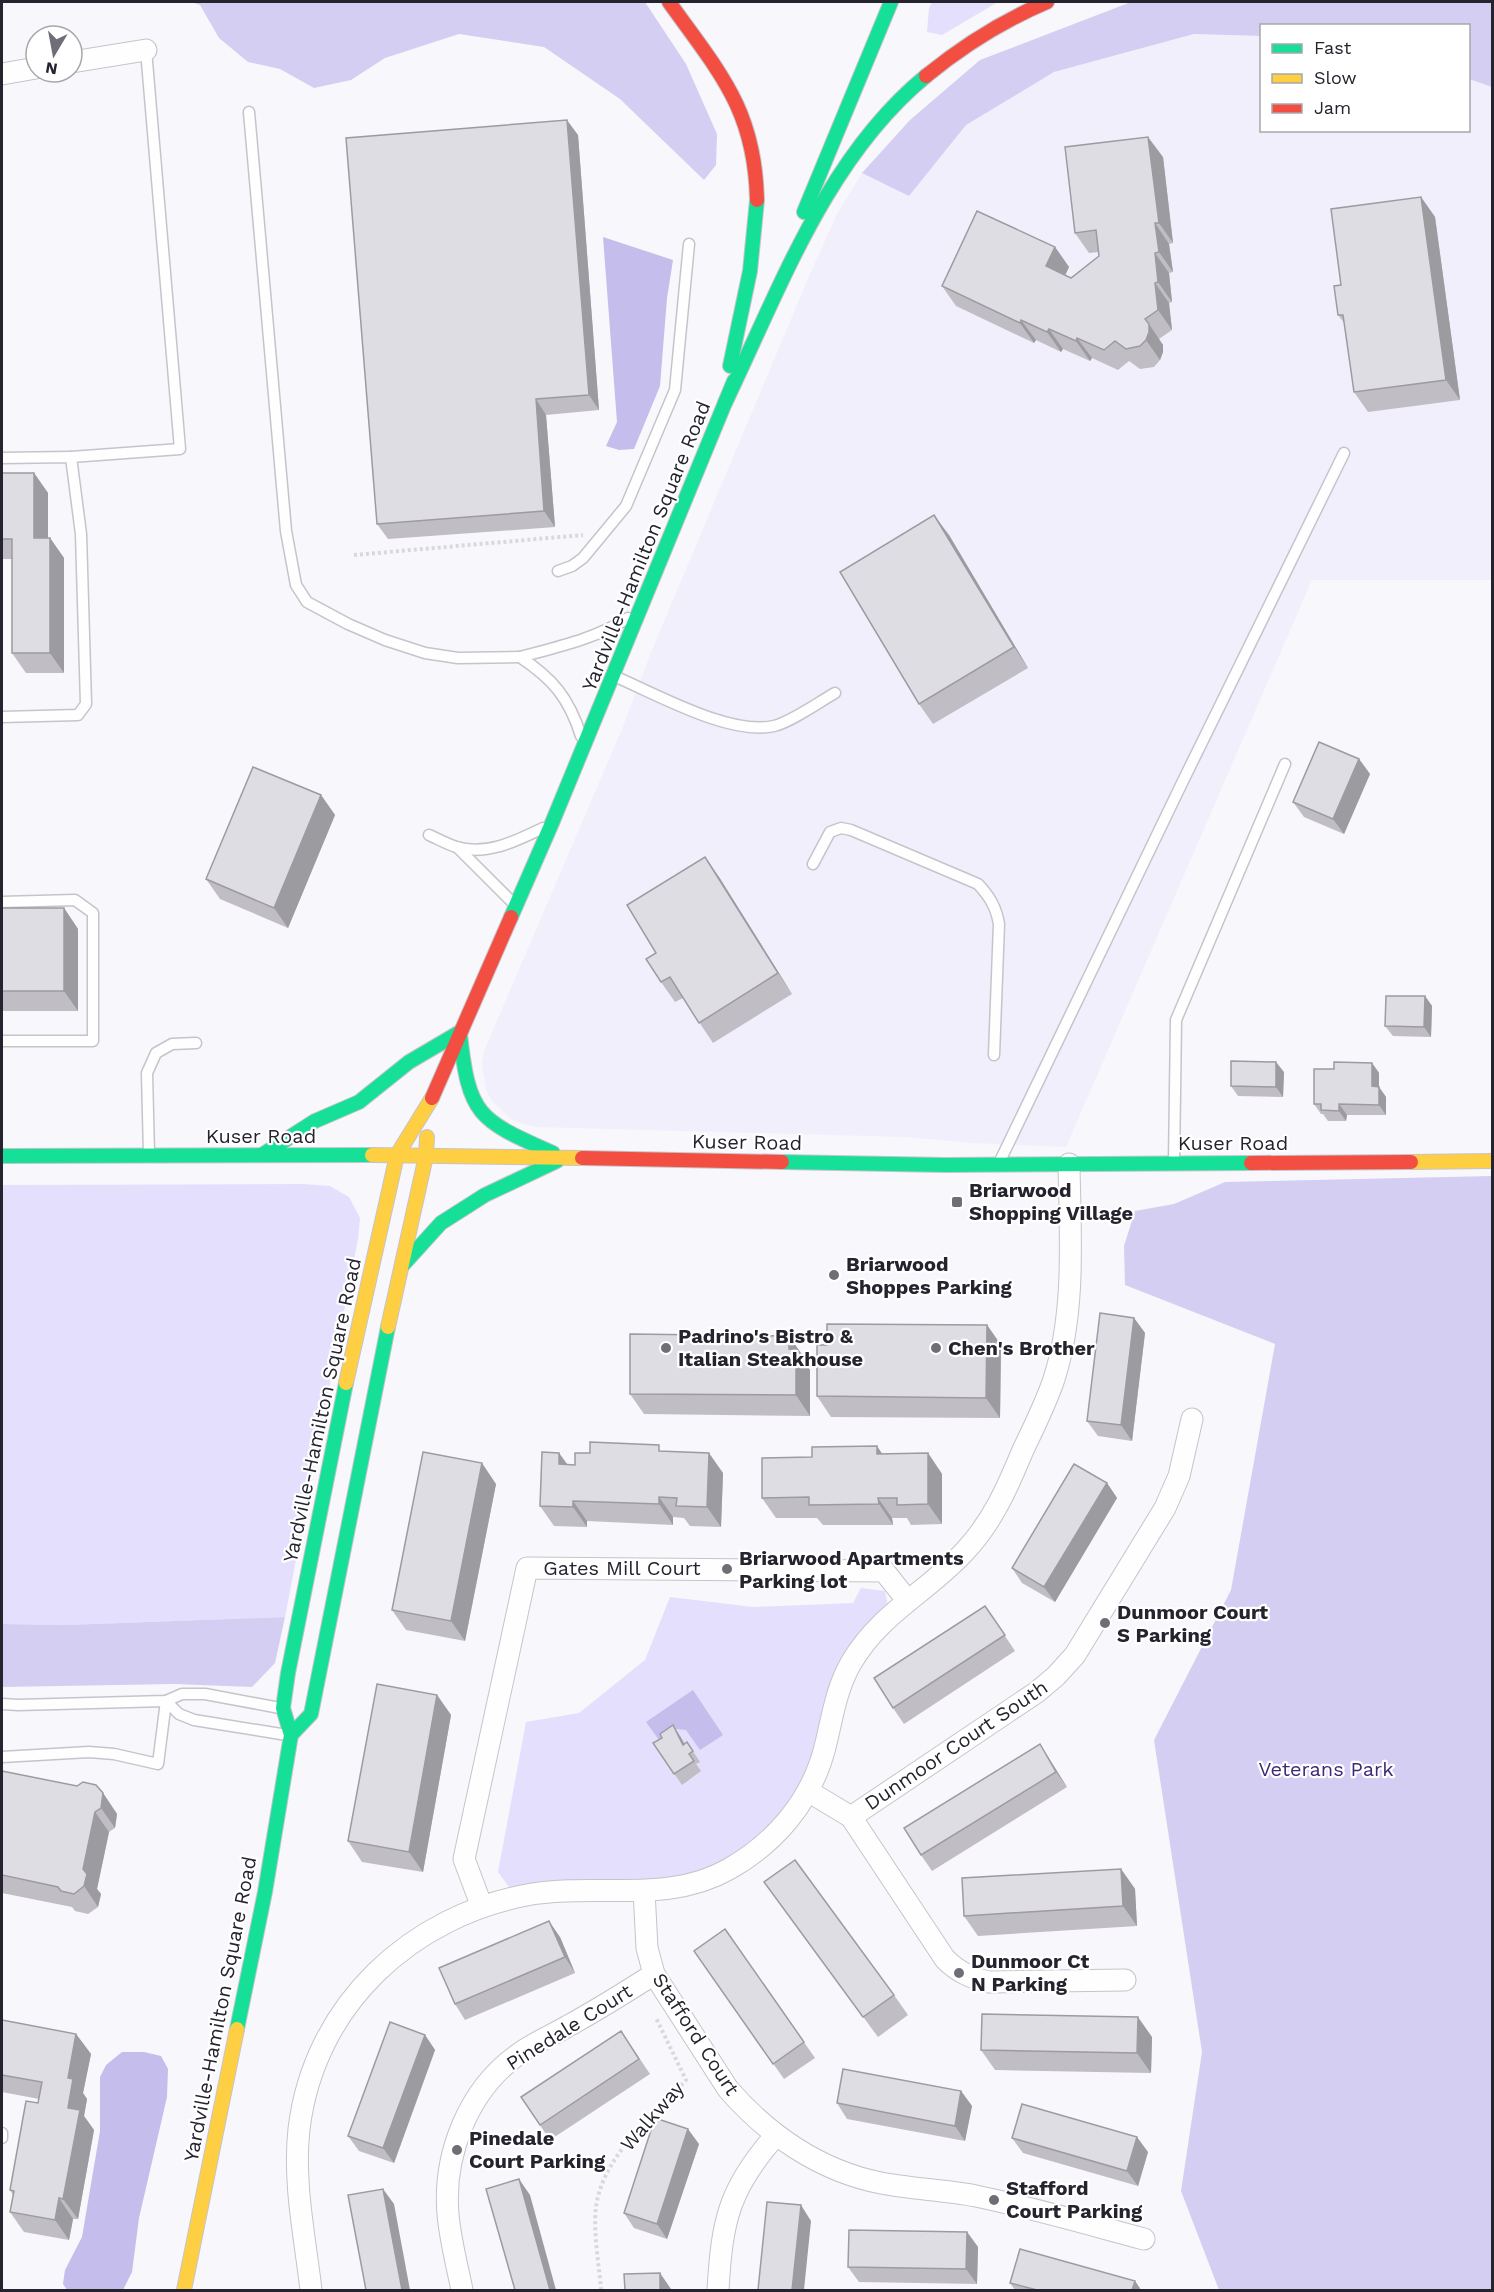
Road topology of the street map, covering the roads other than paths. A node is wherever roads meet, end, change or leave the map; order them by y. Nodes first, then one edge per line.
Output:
1 (669, 2) edge
2 (891, 2) edge
3 (1047, 2) edge
4 (146, 50) joint
5 (84, 60) edge
6 (24, 70) edge
7 (2, 74) edge
8 (249, 112) dead end
9 (689, 244) dead end
10 (723, 409) junction
11 (1344, 453) dead end
12 (71, 457) junction
13 (2, 458) edge
14 (558, 571) dead end
15 (640, 610) junction
16 (520, 657) junction
17 (614, 676) junction
18 (835, 693) dead end
19 (2, 717) edge
20 (584, 746) junction
21 (1285, 764) dead end
22 (552, 823) junction
23 (429, 836) dead end
24 (457, 847) junction
25 (813, 864) dead end
26 (2, 902) edge
27 (515, 905) junction
28 (460, 1032) junction
29 (2, 1041) edge
30 (196, 1043) dead end
31 (994, 1055) dead end
32 (430, 1102) junction
33 (261, 1155) junction
34 (397, 1155) junction
35 (2, 1156) edge
36 (149, 1156) junction
37 (426, 1156) junction
38 (563, 1158) junction
39 (1492, 1161) edge
40 (1174, 1163) junction
41 (999, 1164) junction
42 (1069, 1164) junction
43 (400, 1268) junction
44 (1192, 1419) dead end
45 (907, 1600) junction
46 (166, 1701) junction
47 (2, 1704) edge
48 (297, 1711) junction
49 (291, 1735) junction
50 (2, 1757) edge
51 (808, 1791) junction
52 (851, 1817) junction
53 (644, 1892) junction
54 (482, 1906) junction
55 (654, 1974) junction
56 (1125, 1980) dead end
57 (2, 2133) edge
58 (776, 2135) junction
59 (2, 2138) edge
60 (1144, 2239) dead end
61 (184, 2290) edge
62 (311, 2290) edge
63 (462, 2290) edge
64 (718, 2290) edge

1 - 10 main road
2 - 10 main road, Yardville-Hamilton Square Road
3 - 10 main road
4 - 5 street
4 - 12 lane
6 - 7 street
8 - 16 lane
9 - 14 lane
10 - 15 main road, Yardville-Hamilton Square Road
11 - 41 lane
12 - 13 lane
12 - 19 lane
15 - 16 lane
15 - 17 main road, Yardville-Hamilton Square Road
16 - 20 lane
17 - 18 lane
17 - 20 main road, Yardville-Hamilton Square Road
20 - 22 main road, Yardville-Hamilton Square Road
21 - 40 lane
22 - 24 lane
22 - 27 main road, Yardville-Hamilton Square Road
23 - 24 lane
24 - 27 lane
25 - 31 lane
26 - 29 lane
27 - 28 main road, Yardville-Hamilton Square Road
28 - 32 main road, Yardville-Hamilton Square Road
28 - 33 main road
28 - 38 main road
30 - 36 lane
32 - 34 main road, Yardville-Hamilton Square Road
32 - 37 main road, Yardville-Hamilton Square Road
33 - 34 main road, Kuser Road
33 - 36 main road, Kuser Road
34 - 37 main road, Kuser Road
34 - 48 main road, Yardville-Hamilton Square Road
35 - 36 main road, Kuser Road
37 - 38 main road, Kuser Road
37 - 43 main road, Yardville-Hamilton Square Road
38 - 41 main road, Kuser Road
38 - 43 main road
39 - 40 main road, Kuser Road
40 - 42 main road, Kuser Road
41 - 42 main road, Kuser Road
42 - 45 street
43 - 48 main road, Yardville-Hamilton Square Road
44 - 52 street, Dunmoor Court South
45 - 51 street
45 - 54 street, Gates Mill Court
46 - 47 lane
46 - 48 lane
46 - 49 lane
46 - 50 lane
48 - 49 main road, Yardville-Hamilton Square Road
48 - 49 main road
49 - 61 main road, Yardville-Hamilton Square Road
51 - 52 street
51 - 53 street
52 - 56 street
53 - 54 street
53 - 55 street, Stafford Court
54 - 62 street
55 - 58 street, Stafford Court
55 - 63 street, Pinedale Court
57 - 59 lane
58 - 60 street, Stafford Court
58 - 64 street

